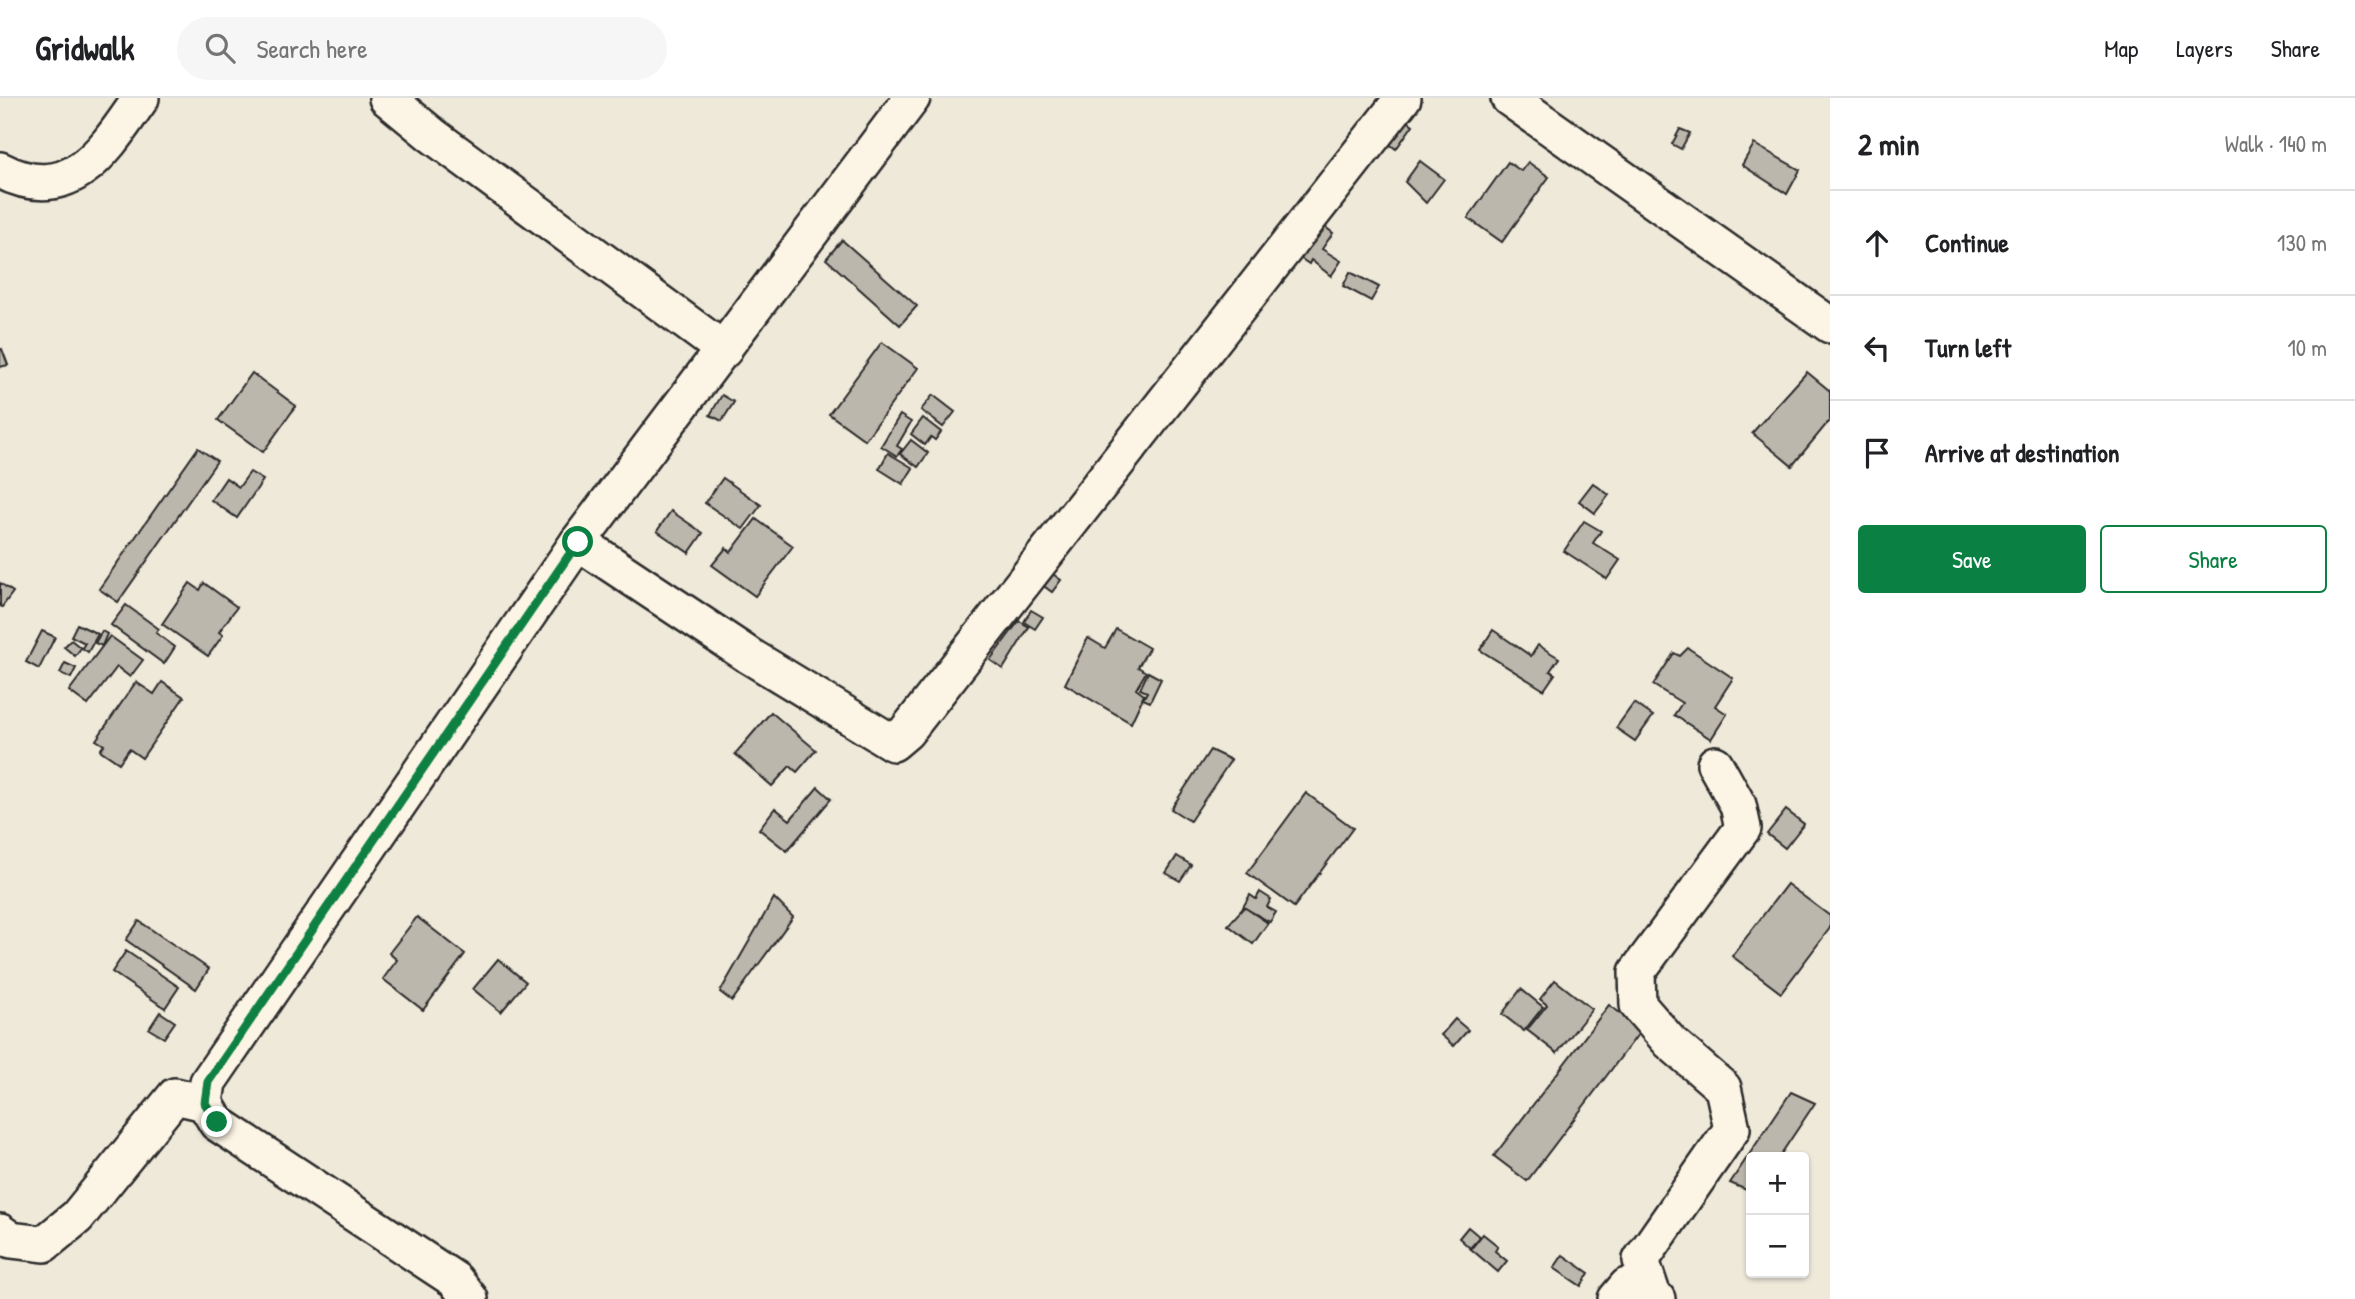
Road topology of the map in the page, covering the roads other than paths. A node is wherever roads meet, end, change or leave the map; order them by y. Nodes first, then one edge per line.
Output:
1 (141, 98) edge
2 (387, 98) edge
3 (912, 98) edge
4 (1403, 98) edge
5 (1509, 98) edge
6 (0, 170) edge
7 (1830, 325) edge
8 (724, 350) junction
9 (578, 542) junction
10 (1716, 764) dead end
11 (205, 1103) junction
12 (0, 1232) edge
13 (1655, 1298) edge
14 (470, 1299) edge
15 (1616, 1299) edge

1 - 6 street
2 - 8 street
3 - 8 street
4 - 9 street
5 - 7 street
8 - 9 street
9 - 11 street
10 - 13 street
11 - 12 street
11 - 14 street
13 - 15 street

